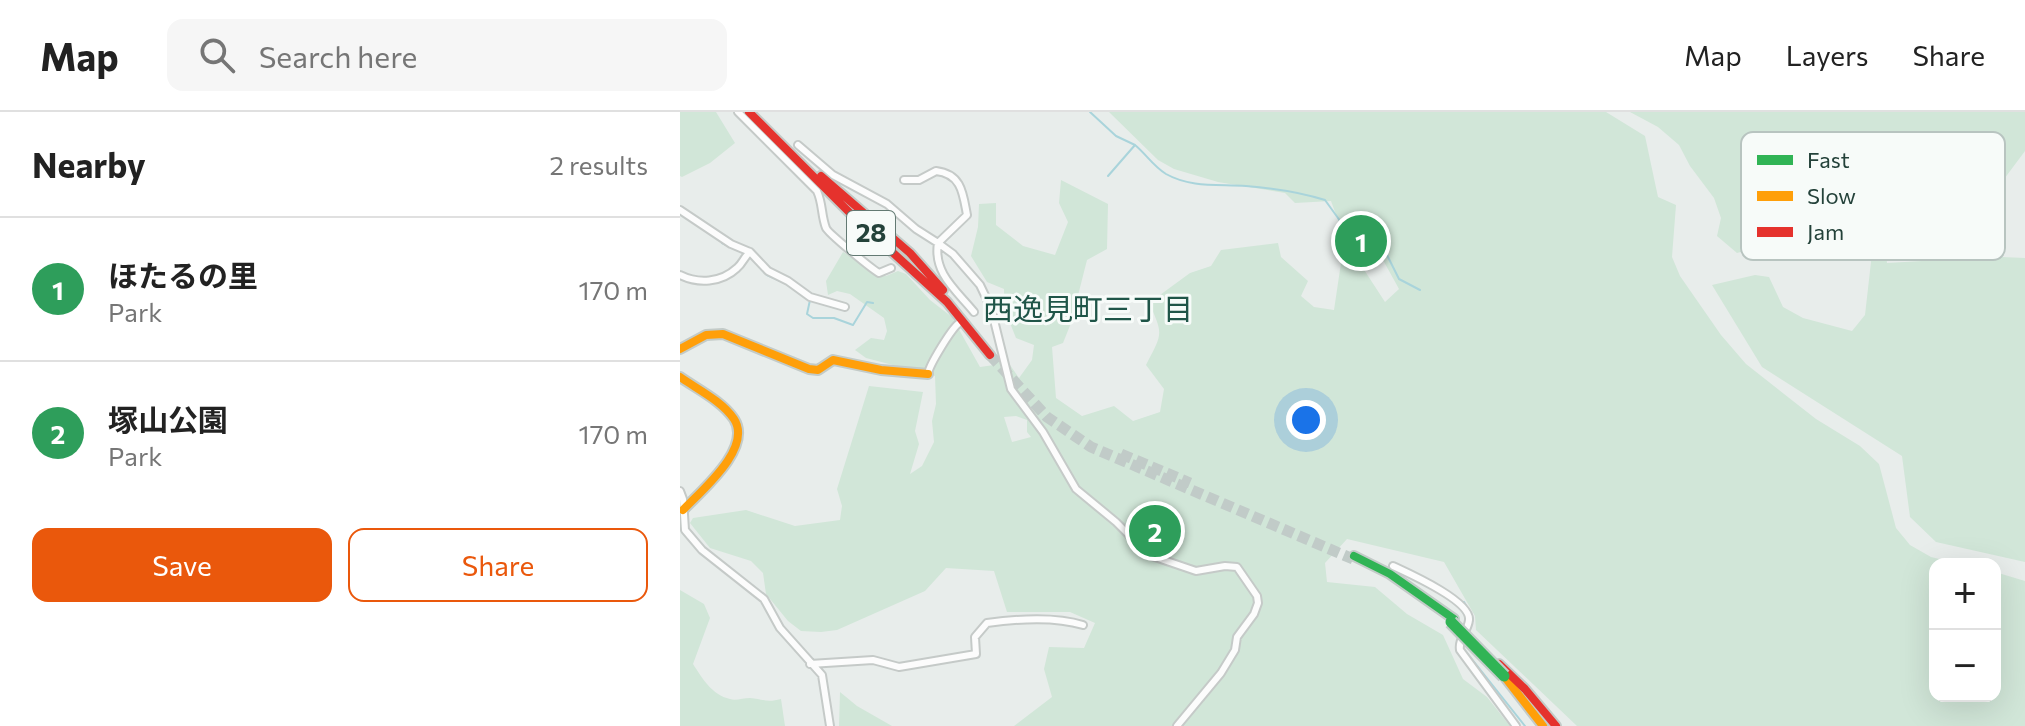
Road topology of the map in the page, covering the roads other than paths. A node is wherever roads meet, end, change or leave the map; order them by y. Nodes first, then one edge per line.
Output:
1 (738, 112) edge
2 (752, 112) edge
3 (798, 145) dead end
4 (904, 180) dead end
5 (680, 210) edge
6 (938, 243) junction
7 (750, 252) junction
8 (891, 268) dead end
9 (680, 275) edge
10 (845, 307) dead end
11 (974, 312) dead end
12 (958, 324) dead end
13 (680, 349) edge
14 (992, 354) tunnel mouth
15 (928, 374) joint
16 (680, 377) edge
17 (680, 491) edge
18 (683, 510) junction
19 (1353, 557) tunnel mouth
20 (1393, 566) dead end
21 (1083, 625) dead end
22 (810, 664) junction
23 (1504, 673) junction
24 (830, 726) edge
25 (1177, 726) edge
26 (1516, 726) edge
27 (1534, 726) edge
28 (1545, 726) edge
29 (1556, 726) edge

1 - 8 street
2 - 14 main road, 28
3 - 6 street
4 - 6 street
5 - 7 street
6 - 11 street
6 - 25 street
7 - 9 street
7 - 10 street
12 - 15 street
13 - 15 main road
16 - 18 main road
17 - 18 street
18 - 22 street
19 - 23 main road, bridge
20 - 26 street
21 - 22 street
22 - 24 street
23 - 27 main road
23 - 28 main road
23 - 29 main road

